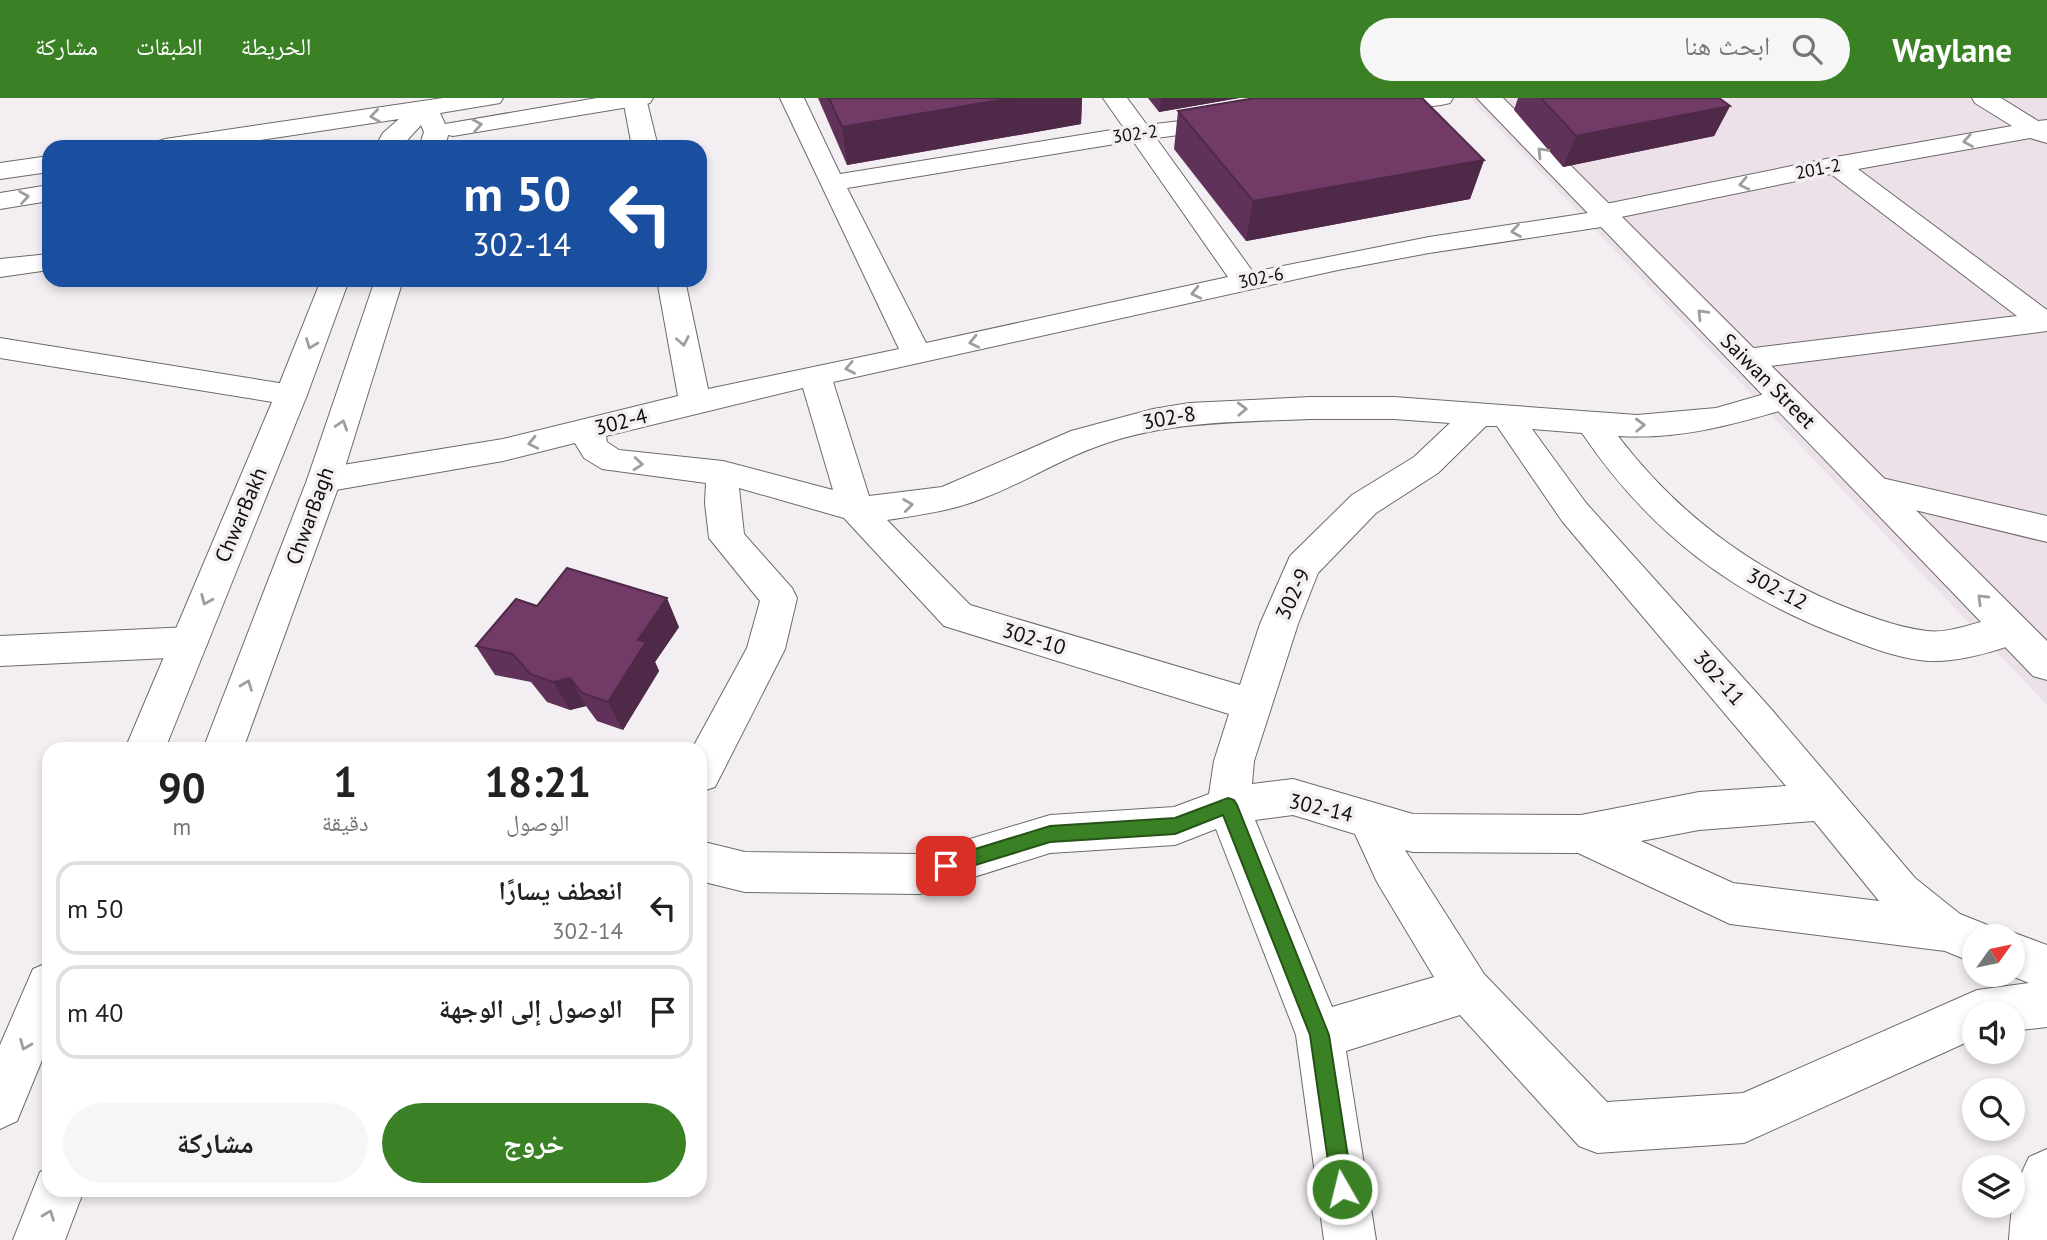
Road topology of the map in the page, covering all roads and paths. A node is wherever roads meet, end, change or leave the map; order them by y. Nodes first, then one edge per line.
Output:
1 (491, 98) edge
2 (792, 98) edge
3 (1115, 98) edge
4 (1441, 98) edge
5 (1489, 98) edge
6 (1984, 98) edge
7 (638, 99) edge
8 (426, 103) edge
9 (576, 109) junction
10 (1345, 109) edge
11 (1249, 120) edge
12 (2043, 131) edge
13 (1139, 132) junction
14 (207, 140) edge
15 (384, 140) edge
16 (434, 140) edge
17 (496, 140) edge
18 (644, 140) edge
19 (42, 165) edge
20 (1836, 165) junction
21 (0, 172) edge
22 (831, 183) junction
23 (42, 194) edge
24 (0, 201) edge
25 (1604, 215) junction
26 (42, 263) edge
27 (0, 268) edge
28 (1246, 282) junction
29 (332, 287) edge
30 (387, 287) edge
31 (672, 287) edge
32 (2045, 322) edge
33 (0, 348) edge
34 (917, 355) junction
35 (1746, 359) junction
36 (815, 375) junction
37 (291, 395) junction
38 (1785, 399) junction
39 (695, 403) junction
40 (1493, 414) junction
41 (1593, 425) junction
42 (589, 430) junction
43 (723, 473) junction
44 (324, 480) junction
45 (1873, 488) junction
46 (856, 509) junction
47 (2047, 529) edge
48 (2013, 630) junction
49 (188, 642) junction
50 (0, 651) edge
51 (2047, 665) edge
52 (1252, 705) junction
53 (148, 742) edge
54 (226, 742) edge
55 (707, 761) edge
56 (1824, 802) junction
57 (1228, 805) junction
58 (1370, 820) junction
59 (1581, 834) junction
60 (707, 863) edge
61 (1959, 935) edge
62 (2025, 959) edge
63 (2047, 967) edge
64 (1468, 990) junction
65 (42, 1002) edge
66 (2047, 1004) edge
67 (2025, 1006) edge
68 (1962, 1020) edge
69 (1320, 1035) junction
70 (0, 1104) edge
71 (2047, 1175) edge
72 (55, 1197) edge
73 (39, 1240) edge
74 (1350, 1240) edge
75 (2035, 1240) edge

1 - 8 street
2 - 22 street
3 - 13 street
4 - 10 street
25 -> 5 street, Saiwan Street
6 - 12 street
7 - 9 street
7 - 18 street
8 -> 14 street
8 - 15 street
8 - 16 street
16 -> 9 street
9 - 17 street
11 - 13 street, 302-2
12 -> 20 street, 201-2
13 - 22 street, 302-2
13 - 28 street
19 - 21 street
20 -> 25 street, 201-2
20 - 32 street
22 - 34 street
24 -> 23 street
25 -> 28 street, 302-6
35 -> 25 street, Saiwan Street
26 - 27 street
28 -> 34 street, 302-6
29 -> 37 street, ChwarBakh
44 -> 30 street, ChwarBagh
31 -> 39 street
32 - 35 street
33 - 37 street
34 -> 36 street, 302-4
35 - 38 street, Saiwan Street
36 - 39 street, 302-4
36 - 46 street
37 -> 49 street, ChwarBakh
41 -> 38 street, 302-8
38 - 45 street, Saiwan Street
39 - 42 street, 302-4
40 - 41 street, 302-8
46 -> 40 street, 302-8
40 - 52 street, 302-9
40 - 56 street, 302-11
41 - 48 street, 302-12
42 -> 43 street, 302-8
42 -> 44 street, 302-4
43 - 46 street, 302-8
43 - 55 street
54 -> 44 street, ChwarBagh
45 - 47 street
48 -> 45 street, Saiwan Street
46 - 52 street, 302-10
48 - 51 street, Saiwan Street
49 - 50 street
49 - 53 street, ChwarBakh
52 - 57 street, 302-9
56 - 59 street, 302-14
56 - 61 street, 302-11
57 - 58 street, 302-14
57 - 60 street, 302-14
57 - 69 street
58 - 59 street, 302-14
58 - 64 street
59 - 61 street
62 - 63 street
64 - 68 street
64 - 69 street
65 -> 70 street
66 - 67 street
69 - 74 street
71 - 75 street
73 -> 72 street

